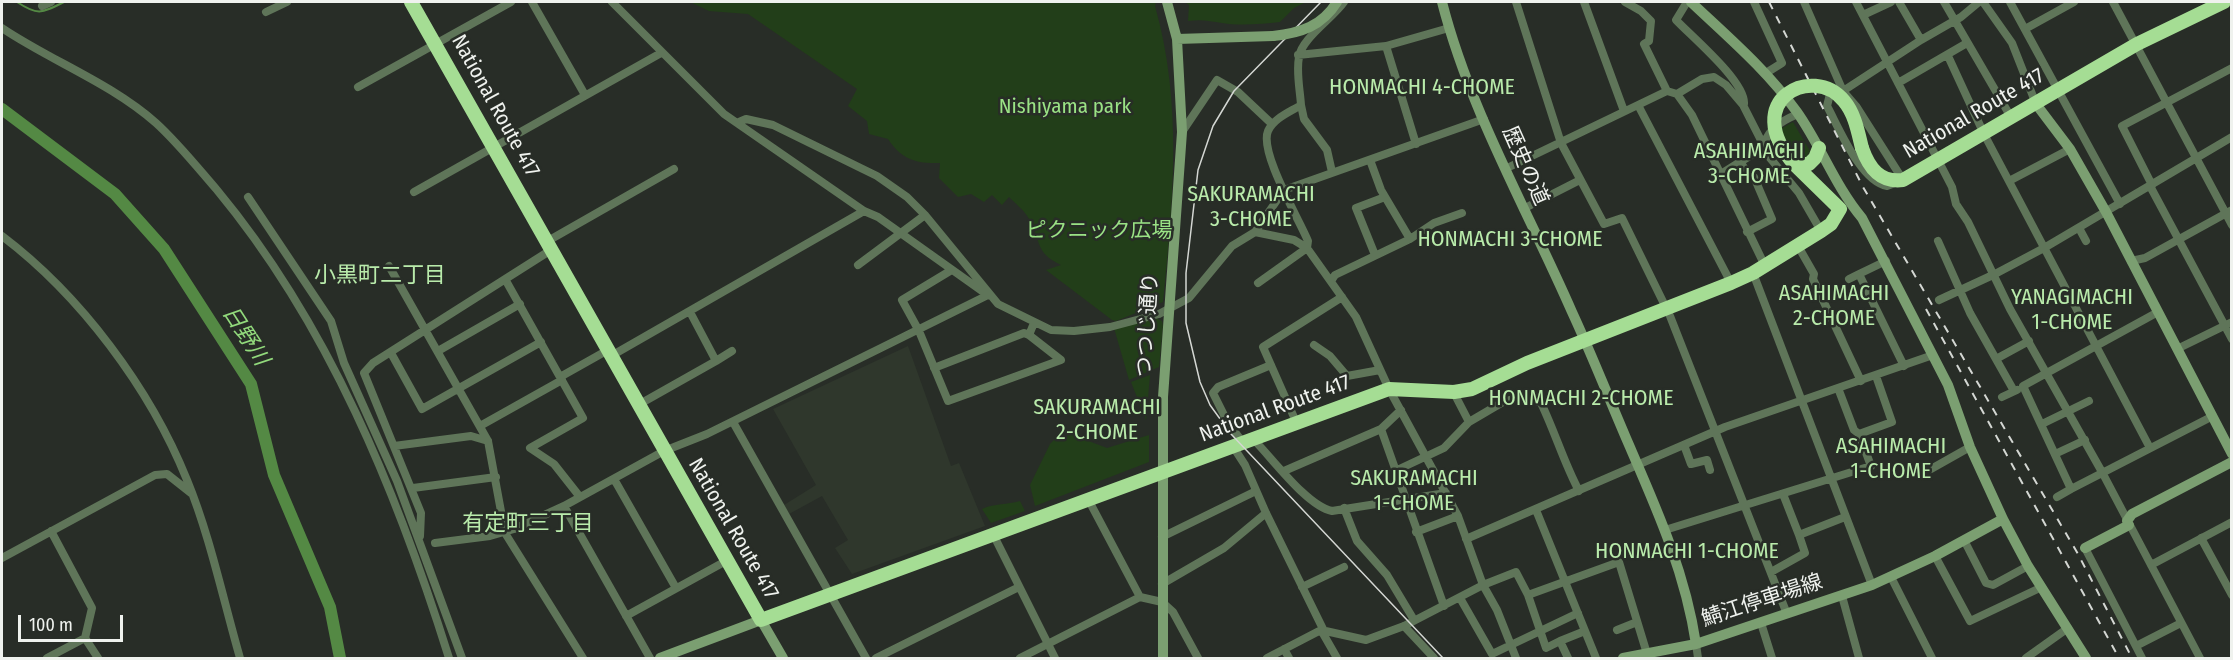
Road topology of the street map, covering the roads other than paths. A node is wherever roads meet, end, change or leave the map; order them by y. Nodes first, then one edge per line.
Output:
1 (51, 2) edge
2 (287, 2) edge
3 (411, 2) edge
4 (511, 2) edge
5 (532, 2) edge
6 (612, 2) edge
7 (1167, 2) edge
8 (1337, 2) edge
9 (1344, 2) edge
10 (1442, 2) edge
11 (1516, 2) edge
12 (1584, 2) edge
13 (1625, 2) edge
14 (1689, 2) edge
15 (1754, 2) edge
16 (1804, 2) edge
17 (1856, 2) edge
18 (1891, 2) edge
19 (1899, 2) edge
20 (1944, 2) edge
21 (1981, 2) edge
22 (2010, 2) edge
23 (2074, 2) edge
24 (2116, 2) edge
25 (2224, 2) edge
26 (42, 6) dead end
27 (266, 12) dead end
28 (1863, 15) junction
29 (1955, 21) junction
30 (2, 28) edge
31 (1449, 28) junction
32 (2025, 29) junction
33 (1312, 35) junction
34 (1177, 39) junction
35 (1921, 40) junction
36 (1967, 43) junction
37 (435, 44) junction
38 (2137, 44) junction
39 (1386, 46) junction
40 (661, 53) junction
41 (1317, 53) junction
42 (1299, 55) junction
43 (1948, 56) junction
44 (1887, 61) junction
45 (2232, 68) edge
46 (1766, 73) junction
47 (1898, 83) junction
48 (358, 87) dead end
49 (2058, 89) junction
50 (1667, 91) junction
51 (1844, 91) junction
52 (585, 94) junction
53 (1677, 94) junction
54 (2166, 102) junction
55 (2036, 104) junction
56 (1301, 105) junction
57 (1638, 105) junction
58 (1743, 105) junction
59 (1624, 111) junction
60 (1798, 114) junction
61 (1484, 119) junction
62 (2012, 119) junction
63 (739, 122) junction
64 (1272, 124) junction
65 (1182, 132) junction
66 (1984, 134) junction
67 (2232, 136) edge
68 (1561, 143) junction
69 (1416, 144) junction
70 (494, 147) junction
71 (1764, 147) junction
72 (1819, 148) junction
73 (2070, 149) junction
74 (2195, 158) junction
75 (1370, 160) junction
76 (1937, 161) junction
77 (1741, 163) junction
78 (1794, 164) junction
79 (674, 169) dead end
80 (1505, 169) junction
81 (1332, 171) junction
82 (1721, 174) junction
83 (1581, 180) junction
84 (1903, 180) junction
85 (2009, 181) junction
86 (2151, 186) junction
87 (1284, 190) junction
88 (414, 192) dead end
89 (248, 197) dead end
90 (1385, 197) junction
91 (2120, 204) junction
92 (1844, 205) junction
93 (1523, 209) junction
94 (864, 211) junction
95 (2106, 212) junction
96 (2229, 212) edge
97 (1462, 213) dead end
98 (925, 215) junction
99 (2232, 225) edge
100 (2079, 228) junction
101 (1821, 231) junction
102 (1256, 232) junction
103 (1748, 232) junction
104 (900, 234) junction
105 (2, 236) edge
106 (1410, 239) junction
107 (2178, 239) junction
108 (1938, 241) dead end
109 (2086, 241) dead end
110 (548, 246) junction
111 (1798, 246) junction
112 (1307, 248) junction
113 (2044, 248) junction
114 (1375, 255) junction
115 (1886, 261) junction
116 (2131, 261) junction
117 (858, 265) dead end
118 (389, 266) dead end
119 (1765, 266) junction
120 (950, 271) junction
121 (1753, 273) junction
122 (1859, 274) junction
123 (1995, 274) junction
124 (505, 279) junction
125 (1849, 279) dead end
126 (1331, 280) junction
127 (1258, 283) dead end
128 (1731, 283) junction
129 (1959, 290) junction
130 (988, 295) junction
131 (1342, 297) junction
132 (1939, 300) dead end
133 (520, 304) junction
134 (1168, 309) junction
135 (1666, 309) junction
136 (690, 312) junction
137 (2158, 312) junction
138 (1034, 323) junction
139 (2228, 323) edge
140 (426, 330) junction
141 (919, 331) junction
142 (1029, 335) junction
143 (2232, 339) edge
144 (2029, 341) junction
145 (541, 342) junction
146 (1584, 342) junction
147 (1314, 345) dead end
148 (2096, 346) junction
149 (2177, 349) junction
150 (438, 351) junction
151 (732, 351) dead end
152 (391, 353) junction
153 (610, 353) junction
154 (1933, 355) junction
155 (1996, 359) junction
156 (716, 361) junction
157 (1271, 366) junction
158 (1904, 366) junction
159 (934, 368) junction
160 (1380, 370) junction
161 (2047, 372) junction
162 (1876, 376) junction
163 (561, 378) junction
164 (1861, 381) junction
165 (2023, 386) junction
166 (459, 388) junction
167 (1838, 388) junction
168 (1389, 389) junction
169 (2014, 391) junction
170 (1455, 395) junction
171 (2002, 397) dead end
172 (1802, 399) junction
173 (2089, 401) dead end
174 (638, 405) junction
175 (1401, 410) junction
176 (2069, 411) junction
177 (2213, 416) junction
178 (733, 422) junction
179 (1469, 422) junction
180 (1298, 424) junction
181 (2042, 424) junction
182 (480, 426) junction
183 (1381, 429) junction
184 (1716, 431) junction
185 (1859, 434) junction
186 (2085, 440) junction
187 (488, 441) junction
188 (1244, 444) junction
189 (1684, 445) junction
190 (394, 446) junction
191 (1970, 447) junction
192 (2150, 447) junction
193 (664, 450) junction
194 (2055, 454) junction
195 (2232, 454) edge
196 (1426, 458) junction
197 (2232, 462) edge
198 (1638, 467) junction
199 (1931, 469) dead end
200 (1710, 470) dead end
201 (1162, 471) junction
202 (1284, 471) junction
203 (1395, 471) junction
204 (2103, 472) junction
205 (496, 477) junction
206 (614, 479) junction
207 (1831, 479) junction
208 (413, 488) junction
209 (2071, 489) junction
210 (1256, 491) junction
211 (1579, 491) junction
212 (191, 493) junction
213 (1446, 493) junction
214 (1783, 494) junction
215 (580, 497) junction
216 (2058, 497) dead end
217 (1406, 498) junction
218 (1088, 499) junction
219 (564, 506) junction
220 (1746, 506) junction
221 (1344, 508) junction
222 (1536, 510) junction
223 (1266, 513) junction
224 (1458, 516) junction
225 (1845, 517) junction
226 (2003, 519) junction
227 (2232, 522) edge
228 (2128, 523) junction
229 (1665, 530) junction
230 (51, 531) junction
231 (1416, 532) junction
232 (505, 533) junction
233 (993, 534) junction
234 (1799, 535) junction
235 (1162, 537) junction
236 (420, 538) junction
237 (2201, 538) junction
238 (1466, 539) junction
239 (1964, 540) junction
240 (435, 543) dead end
241 (2085, 549) joint
242 (1935, 556) junction
243 (2, 558) edge
244 (726, 561) junction
245 (2151, 565) junction
246 (2028, 566) junction
247 (1344, 567) dead end
248 (1771, 572) junction
249 (1891, 577) junction
250 (1566, 581) junction
251 (1162, 584) junction
252 (1483, 585) junction
253 (1872, 585) junction
254 (1302, 587) junction
255 (2042, 587) junction
256 (676, 588) junction
257 (1019, 588) junction
258 (829, 595) junction
259 (1528, 595) junction
260 (2232, 595) edge
261 (1842, 596) junction
262 (1140, 597) junction
263 (1460, 598) junction
264 (1162, 602) junction
265 (1444, 606) junction
266 (1578, 613) junction
267 (1787, 615) junction
268 (626, 616) junction
269 (761, 620) junction
270 (1414, 620) junction
271 (1637, 622) junction
272 (2181, 623) junction
273 (1761, 624) junction
274 (1404, 626) junction
275 (2068, 627) junction
276 (1323, 630) junction
277 (1617, 630) dead end
278 (1539, 631) junction
279 (1585, 631) junction
280 (85, 638) junction
281 (1560, 641) junction
282 (1047, 644) junction
283 (1696, 644) junction
284 (1509, 645) junction
285 (2136, 646) junction
286 (1284, 649) junction
287 (1494, 656) edge
288 (1647, 656) edge
289 (47, 658) edge
290 (98, 658) edge
291 (240, 658) edge
292 (449, 658) edge
293 (462, 658) edge
294 (583, 658) edge
295 (650, 658) edge
296 (660, 658) edge
297 (783, 658) edge
298 (866, 658) edge
299 (876, 658) edge
300 (1020, 658) edge
301 (1055, 658) edge
302 (1163, 658) edge
303 (1198, 658) edge
304 (1267, 658) edge
305 (1289, 658) edge
306 (1337, 658) edge
307 (1434, 658) edge
308 (1516, 658) edge
309 (1568, 658) edge
310 (1596, 658) edge
311 (1623, 658) edge
312 (1698, 658) edge
313 (1772, 658) edge
314 (1859, 658) edge
315 (1932, 658) edge
316 (2026, 658) edge
317 (2086, 658) edge
318 (2142, 658) edge
319 (2200, 658) edge

1 - 26 street
2 - 27 street
3 - 37 highway, National Route 417
4 - 37 street
5 - 52 street
6 - 40 street
7 - 34 street, つつじ通り
8 - 34 street, bridge
9 - 33 street
10 - 31 street, 歴史の道
11 - 68 street
12 - 59 street
13 - 50 street
14 - 46 street
14 - 58 street
15 - 46 street
16 - 51 street
17 - 28 street
18 - 28 street
19 - 35 street
20 - 29 street
21 - 29 street
21 - 55 street
22 - 32 street
23 - 32 street
24 - 38 street
25 - 38 highway, National Route 417
28 - 44 street
29 - 35 street
29 - 36 street
30 - 292 street
31 - 39 street
31 - 61 street, 歴史の道
32 - 49 street
33 - 41 street
33 - 42 street
34 - 65 street, つつじ通り
35 - 44 street
36 - 43 street
36 - 62 street
37 - 48 street
37 - 70 highway, National Route 417
38 - 49 highway, National Route 417
38 - 54 street
39 - 41 street
39 - 69 street
40 - 52 street
40 - 63 street
41 - 42 street
42 - 56 street
43 - 47 street
43 - 66 street
44 - 47 street
44 - 51 street
45 - 54 street
46 - 60 street
47 - 76 street
49 - 55 highway, National Route 417
49 - 91 street
50 - 53 street
50 - 57 street
51 - 84 street
51 - 84 street
52 - 70 street
53 - 58 street
53 - 82 street
54 - 74 street
54 - 86 street
55 - 62 highway, National Route 417
55 - 73 street
56 - 64 street
56 - 81 street
57 - 59 street
57 - 128 street
58 - 71 street
59 - 68 street
60 - 71 street
60 - 72 street
61 - 69 street
61 - 80 street, 歴史の道
62 - 66 highway, National Route 417
63 - 94 street
63 - 98 street
64 - 65 street
64 - 87 street
65 - 134 street, つつじ通り
66 - 76 highway, National Route 417
66 - 85 street
67 - 74 street
68 - 80 street
68 - 83 street
69 - 75 street
70 - 88 street
70 - 110 highway, National Route 417
71 - 77 street
71 - 101 street
72 - 78 highway
72 - 92 street
73 - 85 street
73 - 95 street
74 - 86 street
74 - 96 street
75 - 81 street
75 - 90 street
76 - 84 highway, National Route 417
76 - 123 street
77 - 82 street
77 - 103 street
78 - 84 highway, National Route 417, bridge
78 - 92 highway, National Route 417
79 - 110 street
80 - 93 street, 歴史の道
81 - 87 street
82 - 103 street
83 - 93 street
83 - 135 street
85 - 113 street
86 - 91 street
86 - 107 street
87 - 102 street
87 - 112 street
89 - 236 street
90 - 106 street
90 - 114 street
91 - 95 street
92 - 101 highway, National Route 417
92 - 115 street
93 - 146 street, 歴史の道
94 - 104 street
94 - 136 street
95 - 100 street
95 - 116 street
96 - 99 street
96 - 107 street
97 - 106 street
98 - 104 street
98 - 130 street
100 - 109 street
100 - 113 street
101 - 111 highway, National Route 417
102 - 112 street
102 - 134 street
103 - 119 street
104 - 117 street
104 - 120 street
105 - 212 street
106 - 114 street
107 - 116 street
107 - 139 street
108 - 129 street
110 - 124 street
110 - 153 highway, National Route 417
111 - 119 highway, National Route 417
111 - 164 street
112 - 126 street
112 - 127 street
113 - 123 street
113 - 148 street
114 - 126 street
115 - 122 street
115 - 154 street
116 - 137 street
118 - 140 street
119 - 121 highway, National Route 417
120 - 130 street
120 - 141 street
121 - 128 highway, National Route 417
121 - 172 street
122 - 125 street
122 - 158 street
123 - 129 street
123 - 144 street
124 - 133 street
124 - 140 street
126 - 131 street
128 - 135 highway, National Route 417
129 - 132 street
129 - 155 street
130 - 138 street
130 - 141 street
131 - 157 street
131 - 160 street
133 - 145 street
133 - 150 street
134 - 138 street
134 - 201 street, つつじ通り
135 - 146 highway, National Route 417
135 - 184 street
136 - 153 street
136 - 156 street
137 - 148 street
137 - 149 street
138 - 142 street
139 - 143 street
139 - 149 street
140 - 150 street
140 - 152 street
141 - 159 street
141 - 178 street
142 - 159 street
142 - 159 street
144 - 155 street
144 - 161 street
145 - 163 street
145 - 166 street
146 - 168 highway, National Route 417
146 - 170 highway, National Route 417
146 - 198 street, 鯖江停車場線
147 - 160 street
148 - 161 street
148 - 192 street
149 - 177 street
150 - 166 street
151 - 156 street
152 - 166 street
152 - 190 street
153 - 163 street
153 - 174 highway, National Route 417
154 - 158 street
154 - 191 street
155 - 169 street
156 - 174 street
157 - 180 street
157 - 188 street
158 - 162 street
160 - 168 street
161 - 165 street
161 - 176 street
162 - 164 street
162 - 185 street
163 - 182 street
163 - 215 street
164 - 167 street
165 - 169 street
165 - 181 street
166 - 182 street
167 - 172 street
167 - 185 street
168 - 170 highway, National Route 417
168 - 175 street
168 - 180 highway, National Route 417
169 - 171 street
170 - 179 street
172 - 184 street
172 - 207 street
173 - 176 street
174 - 193 highway, National Route 417
175 - 183 street
175 - 196 street
176 - 181 street
176 - 186 street
177 - 192 street
177 - 195 street
178 - 193 street
178 - 258 street
179 - 196 street
179 - 211 street
180 - 188 highway, National Route 417
181 - 194 street
182 - 187 street
183 - 202 street
183 - 203 street
184 - 189 street
184 - 220 street
185 - 207 street
186 - 194 street
186 - 204 street
187 - 190 street
187 - 205 street
188 - 201 highway, National Route 417
188 - 202 street
188 - 210 street
189 - 198 street
189 - 200 street
190 - 208 street
191 - 199 street
191 - 226 street
192 - 204 street
193 - 206 street
193 - 244 highway, National Route 417
194 - 209 street
196 - 203 street
196 - 213 street
197 - 228 street
198 - 211 street
198 - 229 street, 鯖江停車場線
201 - 218 highway, National Route 417
201 - 235 street, つつじ通り
202 - 221 street
203 - 217 street
204 - 209 street
204 - 228 street
205 - 208 street
205 - 232 street
206 - 215 street
206 - 256 street
207 - 214 street
207 - 225 street
208 - 236 street
209 - 216 street
210 - 223 street
210 - 235 street
211 - 222 street
212 - 230 street
212 - 291 street
213 - 217 street
213 - 224 street
214 - 220 street
214 - 234 street
215 - 219 street
217 - 221 street
217 - 231 street
218 - 233 highway, National Route 417
218 - 262 street
219 - 232 street
219 - 268 street
220 - 229 street
220 - 248 street
221 - 270 street
222 - 238 street
222 - 250 street
223 - 251 street
223 - 254 street
224 - 231 street
224 - 238 street
225 - 234 street
225 - 253 street
226 - 239 street, 鯖江停車場線
226 - 246 street
227 - 237 street
228 - 241 street
228 - 245 street
229 - 283 street, 鯖江停車場線
230 - 243 street
230 - 280 street
231 - 265 street
232 - 240 street
232 - 294 street
233 - 257 street
233 - 258 highway, National Route 417
234 - 248 street
235 - 251 street, つつじ通り
236 - 293 street
237 - 245 street
237 - 260 street
238 - 252 street
239 - 242 street, 鯖江停車場線
239 - 246 street
241 - 285 street
242 - 249 street, 鯖江停車場線
242 - 255 street
244 - 256 street
244 - 269 highway, National Route 417
245 - 272 street
246 - 255 street
247 - 254 street
248 - 267 street
249 - 253 street, 鯖江停車場線
249 - 315 street
250 - 259 street
250 - 266 street
250 - 271 street
251 - 264 street, つつじ通り
252 - 259 street
252 - 263 street
252 - 284 street
253 - 261 street, 鯖江停車場線
254 - 276 street
255 - 275 street
256 - 268 street
257 - 282 street
257 - 299 street
258 - 269 highway, National Route 417
258 - 298 street
259 - 278 street
261 - 267 street, 鯖江停車場線
261 - 314 street
262 - 264 street
262 - 282 street
263 - 265 street
263 - 287 street
264 - 302 street, つつじ通り
264 - 303 street
265 - 270 street
266 - 278 street
266 - 279 street
267 - 273 street, 鯖江停車場線
268 - 295 street
269 - 296 street
269 - 297 street
270 - 274 street
271 - 277 street
271 - 288 street
272 - 285 street
272 - 319 street
273 - 283 street, 鯖江停車場線
273 - 313 street
274 - 276 street
274 - 307 street
275 - 316 street
275 - 317 street
276 - 286 street
276 - 306 street
278 - 281 street
278 - 284 street
279 - 281 street
279 - 310 street
280 - 289 street
280 - 290 street
281 - 309 street
282 - 300 street
282 - 301 street
283 - 288 street
283 - 312 street
284 - 287 street
284 - 308 street
285 - 318 street
286 - 304 street
286 - 305 street
288 - 311 street

